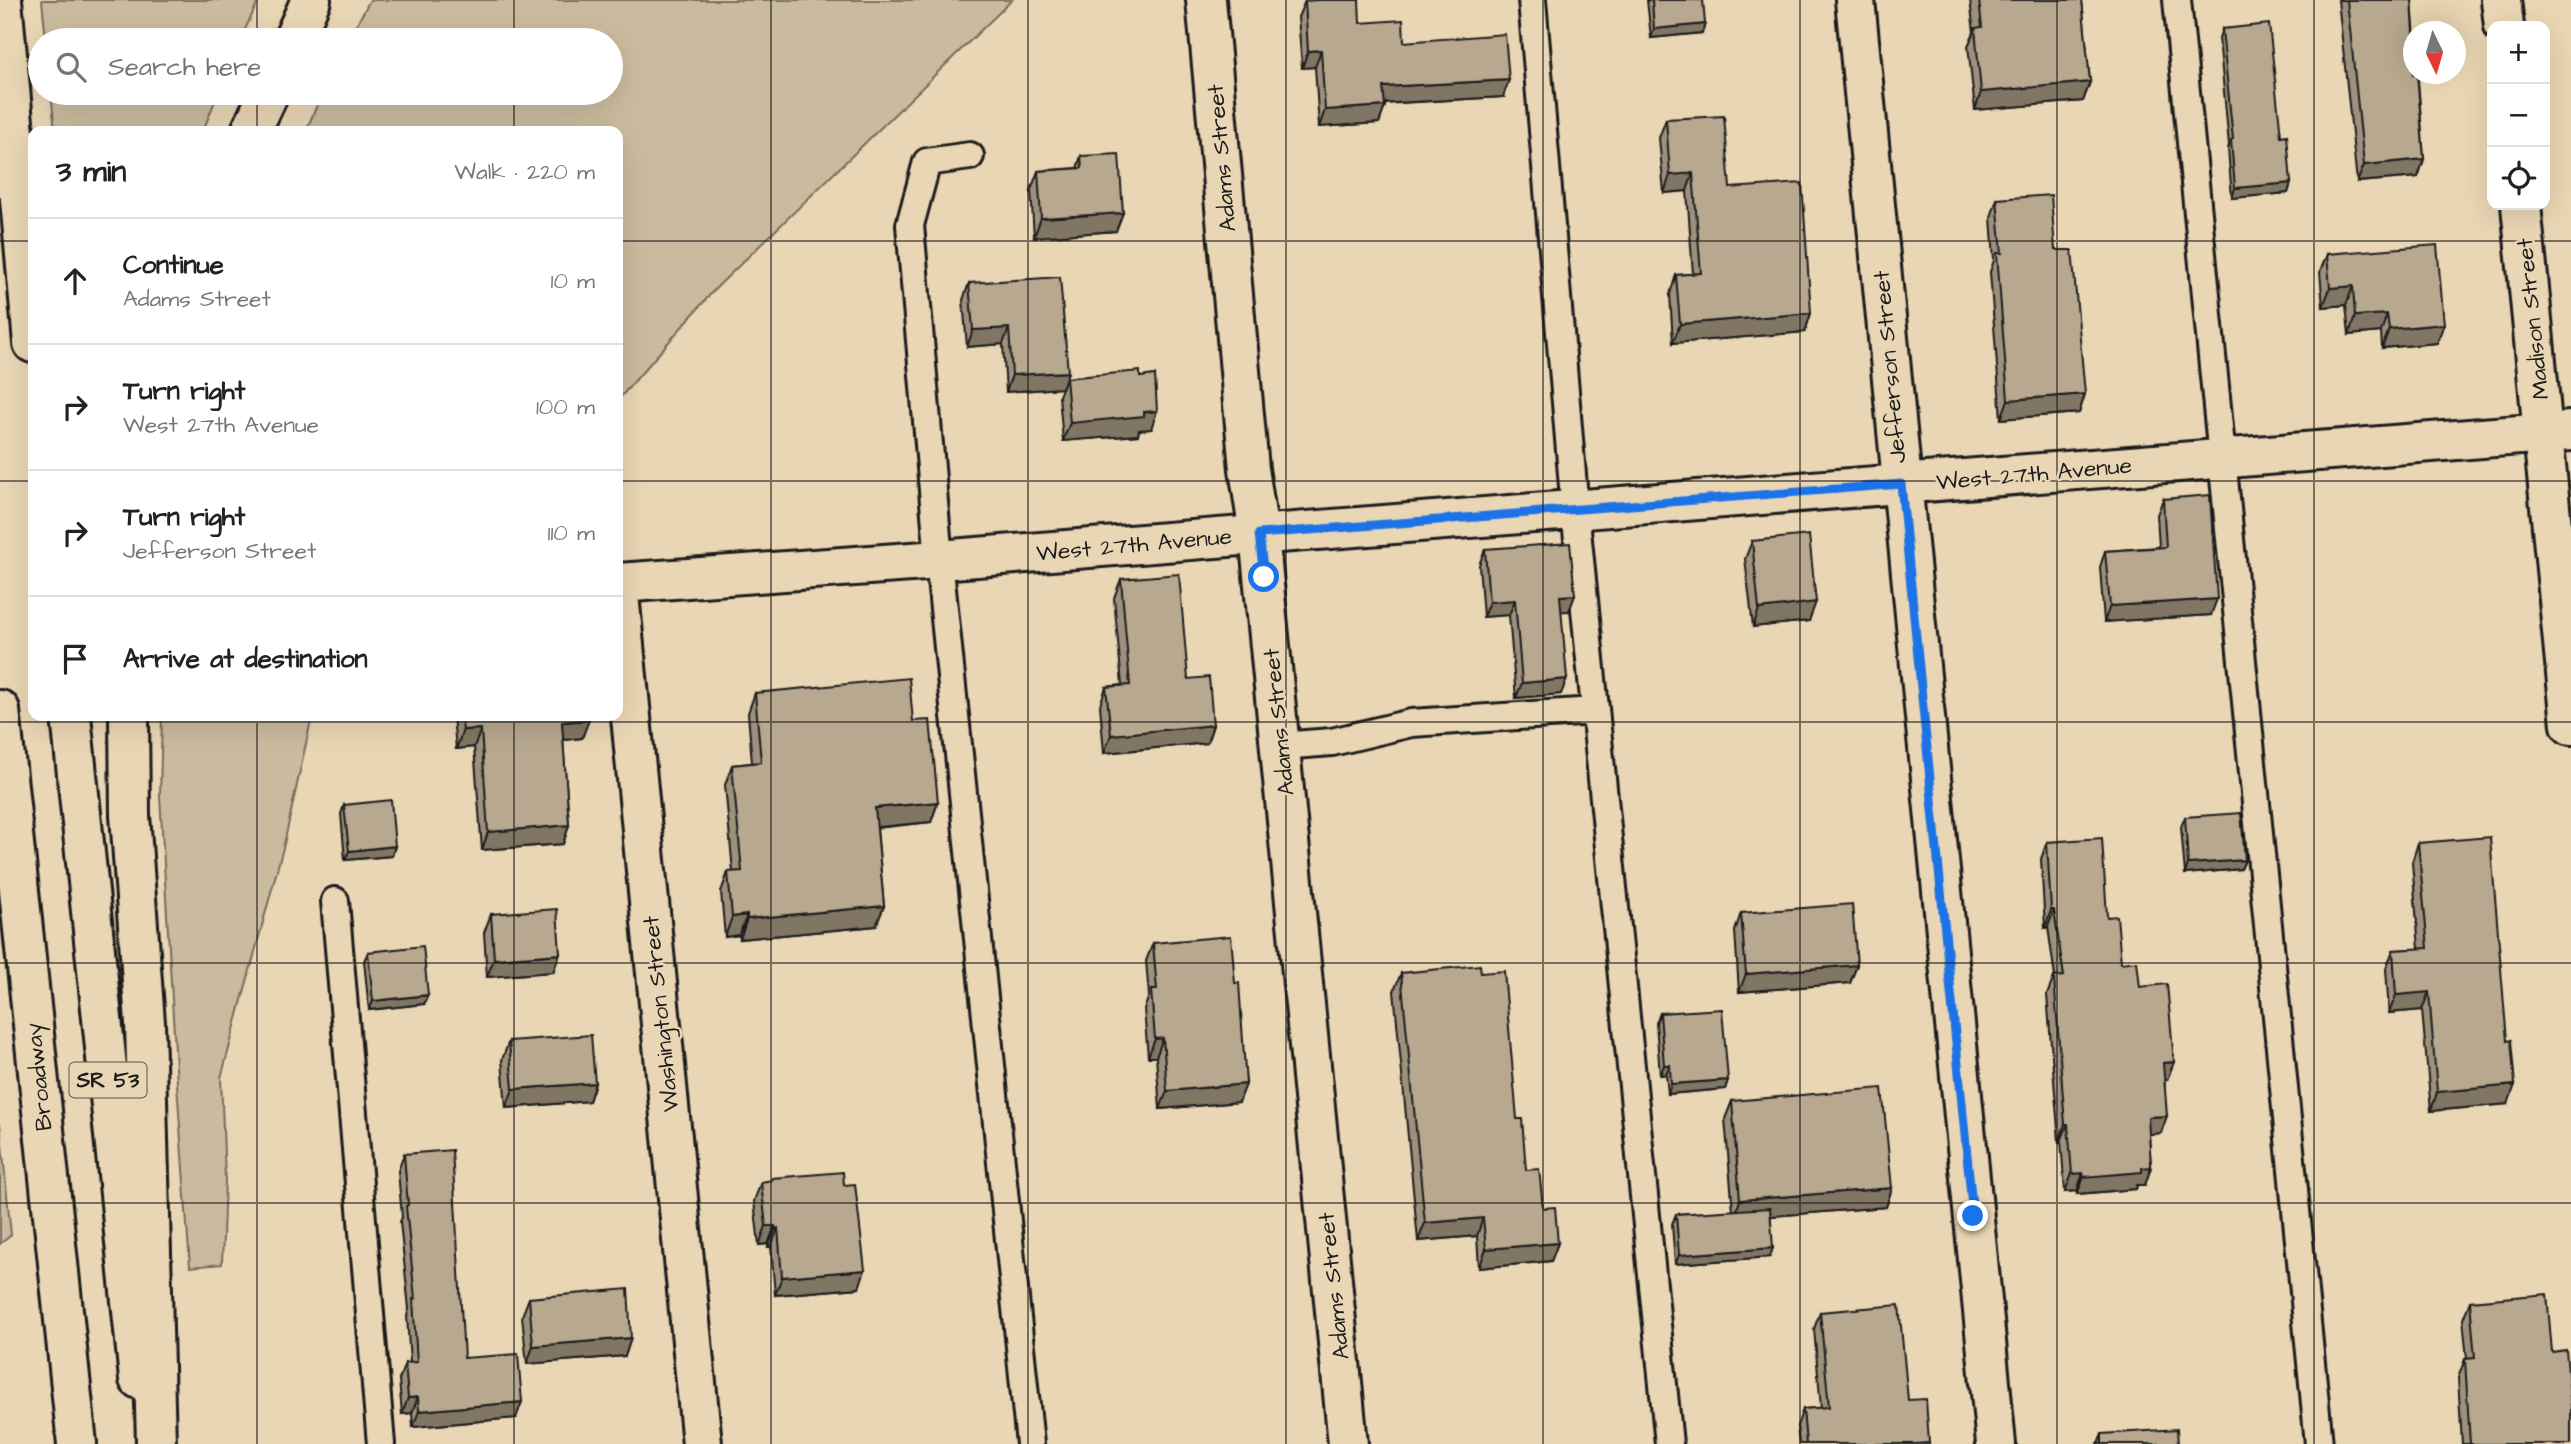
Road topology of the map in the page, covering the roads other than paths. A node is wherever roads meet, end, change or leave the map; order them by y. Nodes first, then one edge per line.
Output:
1 (2, 0) edge
2 (311, 0) edge
3 (1206, 0) edge
4 (1531, 0) edge
5 (1855, 0) edge
6 (2177, 0) edge
7 (2501, 0) edge
8 (2503, 21) edge
9 (298, 28) edge
10 (263, 105) edge
11 (253, 126) edge
12 (970, 156) dead end
13 (8, 177) edge
14 (2522, 210) edge
15 (28, 311) edge
16 (2557, 432) edge
17 (2221, 458) junction
18 (1901, 484) junction
19 (1575, 510) junction
20 (1259, 534) junction
21 (939, 560) junction
22 (623, 583) edge
23 (623, 634) edge
24 (0, 710) edge
25 (1595, 711) junction
26 (72, 721) edge
27 (129, 721) edge
28 (2571, 725) edge
29 (1280, 746) junction
30 (335, 901) dead end
31 (77, 1444) edge
32 (145, 1444) edge
33 (156, 1444) edge
34 (381, 1444) edge
35 (702, 1444) edge
36 (1030, 1444) edge
37 (1348, 1444) edge
38 (1669, 1444) edge
39 (1996, 1444) edge
40 (2319, 1444) edge

1 - 13 main road
2 - 9 main road
3 - 20 main road, Adams Street
4 - 19 lane
5 - 18 main road, Jefferson Street
6 - 17 lane
7 - 8 main road
10 - 11 main road
12 - 21 lane
13 - 15 main road
14 - 16 main road, Madison Street
16 - 17 main road, West 27th Avenue
16 - 28 main road, Madison Street
17 - 18 main road, West 27th Avenue
17 - 40 lane
18 - 19 main road, West 27th Avenue
18 - 39 main road, Jefferson Street
19 - 20 main road, West 27th Avenue
19 - 25 lane
20 - 21 main road, West 27th Avenue
20 - 29 main road, Adams Street
21 - 22 main road, West 27th Avenue
21 - 36 lane
23 - 35 main road, Washington Street
24 - 31 main road, Broadway / SR 53
25 - 29 lane
25 - 38 lane
26 - 32 main road, SR 53
27 - 33 main road
29 - 37 main road, Adams Street
30 - 34 lane

